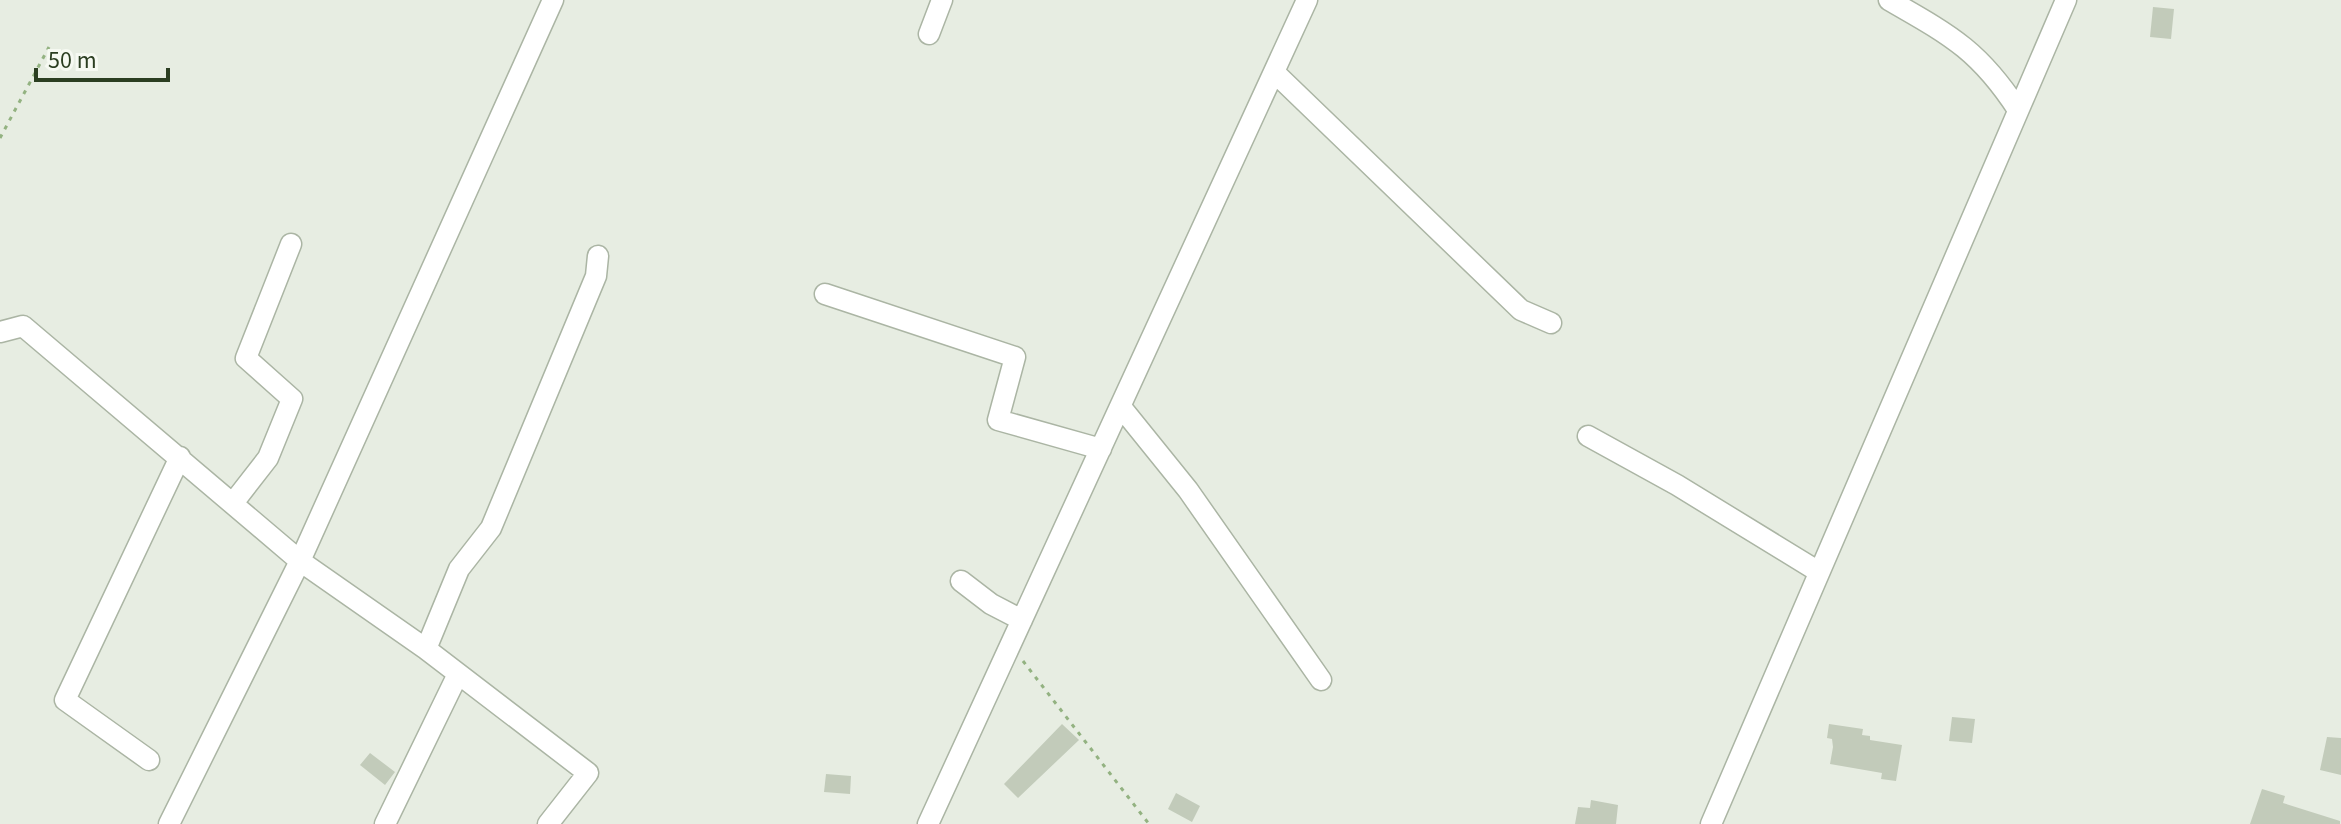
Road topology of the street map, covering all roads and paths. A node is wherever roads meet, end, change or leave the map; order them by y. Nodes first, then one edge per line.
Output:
1 (553, 0) edge
2 (942, 0) edge
3 (1307, 0) edge
4 (1889, 0) edge
5 (2066, 0) edge
6 (929, 34) dead end
7 (49, 47) dead end
8 (1274, 72) junction
9 (2018, 110) junction
10 (0, 138) edge
11 (291, 244) dead end
12 (598, 256) dead end
13 (825, 294) dead end
14 (1551, 323) dead end
15 (0, 332) edge
16 (1121, 407) junction
17 (1588, 436) dead end
18 (1101, 449) junction
19 (180, 457) junction
20 (233, 503) junction
21 (300, 561) junction
22 (1819, 572) junction
23 (961, 581) dead end
24 (1022, 620) junction
25 (1011, 645) junction
26 (426, 649) junction
27 (458, 674) junction
28 (1321, 680) dead end
29 (149, 760) dead end
30 (169, 824) edge
31 (385, 824) edge
32 (548, 824) edge
33 (928, 824) edge
34 (1149, 824) edge
35 (1711, 824) edge

1 - 21 street
2 - 6 street
3 - 8 street
4 - 9 street
5 - 9 street
7 - 10 path
8 - 14 street
8 - 16 street
9 - 22 street
11 - 20 street
12 - 26 street
13 - 18 street
15 - 19 street
16 - 18 street
16 - 28 street
17 - 22 street
18 - 24 street
19 - 20 street
19 - 29 street
20 - 21 street
21 - 26 street
21 - 30 street
22 - 35 street
23 - 24 street
24 - 25 street
25 - 33 street
25 - 34 path
26 - 27 street
27 - 31 street
27 - 32 street

